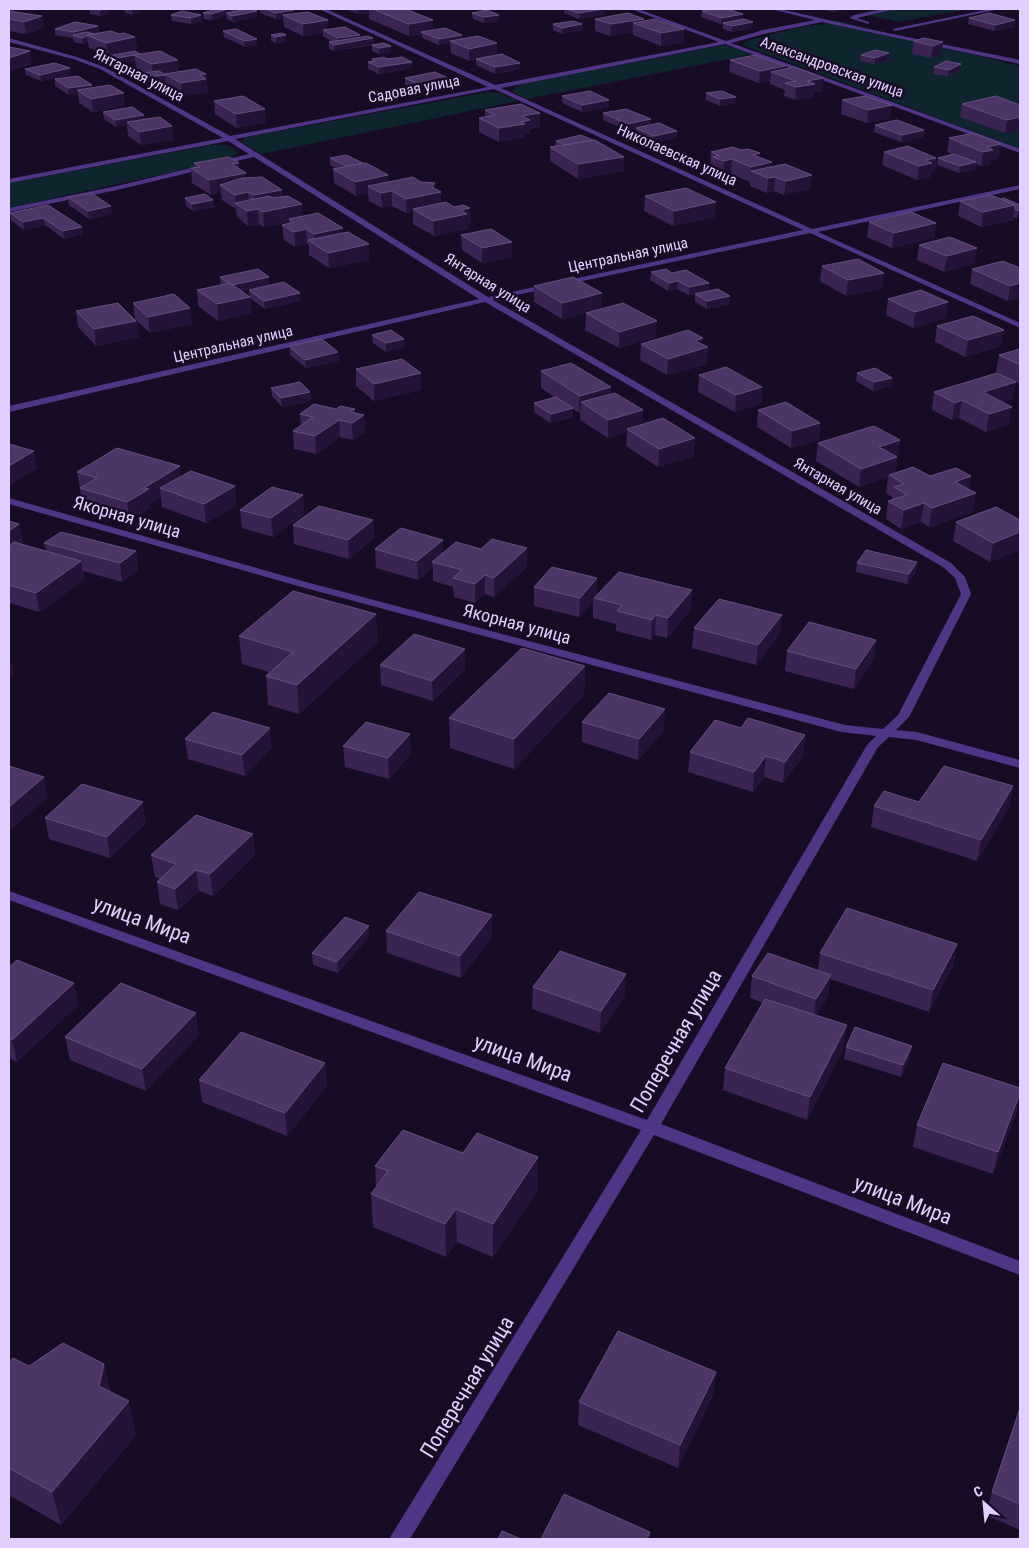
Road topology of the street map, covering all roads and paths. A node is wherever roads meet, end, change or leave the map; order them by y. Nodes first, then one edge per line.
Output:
1 (322, 9) edge
2 (634, 9) edge
3 (774, 9) edge
4 (892, 9) edge
5 (997, 9) edge
6 (824, 20) junction
7 (876, 25) dead end
8 (886, 27) dead end
9 (895, 29) junction
10 (9, 40) edge
11 (728, 42) junction
12 (1020, 55) edge
13 (1020, 62) edge
14 (492, 88) junction
15 (230, 139) junction
16 (1020, 151) edge
17 (254, 155) junction
18 (9, 181) edge
19 (1020, 187) edge
20 (9, 210) edge
21 (812, 231) junction
22 (488, 299) junction
23 (1020, 326) edge
24 (9, 409) edge
25 (9, 501) edge
26 (946, 564) joint
27 (884, 733) junction
28 (1020, 764) edge
29 (9, 895) edge
30 (651, 1127) junction
31 (1020, 1268) edge
32 (399, 1539) edge

1 - 14 street, Николаевская улица
2 - 11 street, Александровская улица
3 - 6 street, Александровская улица
4 - 7 street
5 - 9 street
6 - 11 street, Садовая улица
6 - 13 street, Александровская улица
8 - 9 street
9 - 12 street
10 - 15 street, Янтарная улица
11 - 14 street, Садовая улица
11 - 16 street, Александровская улица
14 - 15 street, Садовая улица
14 - 21 street, Николаевская улица
15 - 17 street, Янтарная улица
15 - 18 street, Садовая улица
17 - 20 street
17 - 22 street, Янтарная улица
19 - 21 street, Центральная улица
21 - 22 street, Центральная улица
21 - 23 street, Николаевская улица
22 - 24 street, Центральная улица
22 - 26 street, Янтарная улица
25 - 27 street, Якорная улица
26 - 27 street, Поперечная улица
27 - 28 street, Якорная улица
27 - 30 street, Поперечная улица
29 - 30 street, улица Мира
30 - 31 street, улица Мира
30 - 32 street, Поперечная улица

